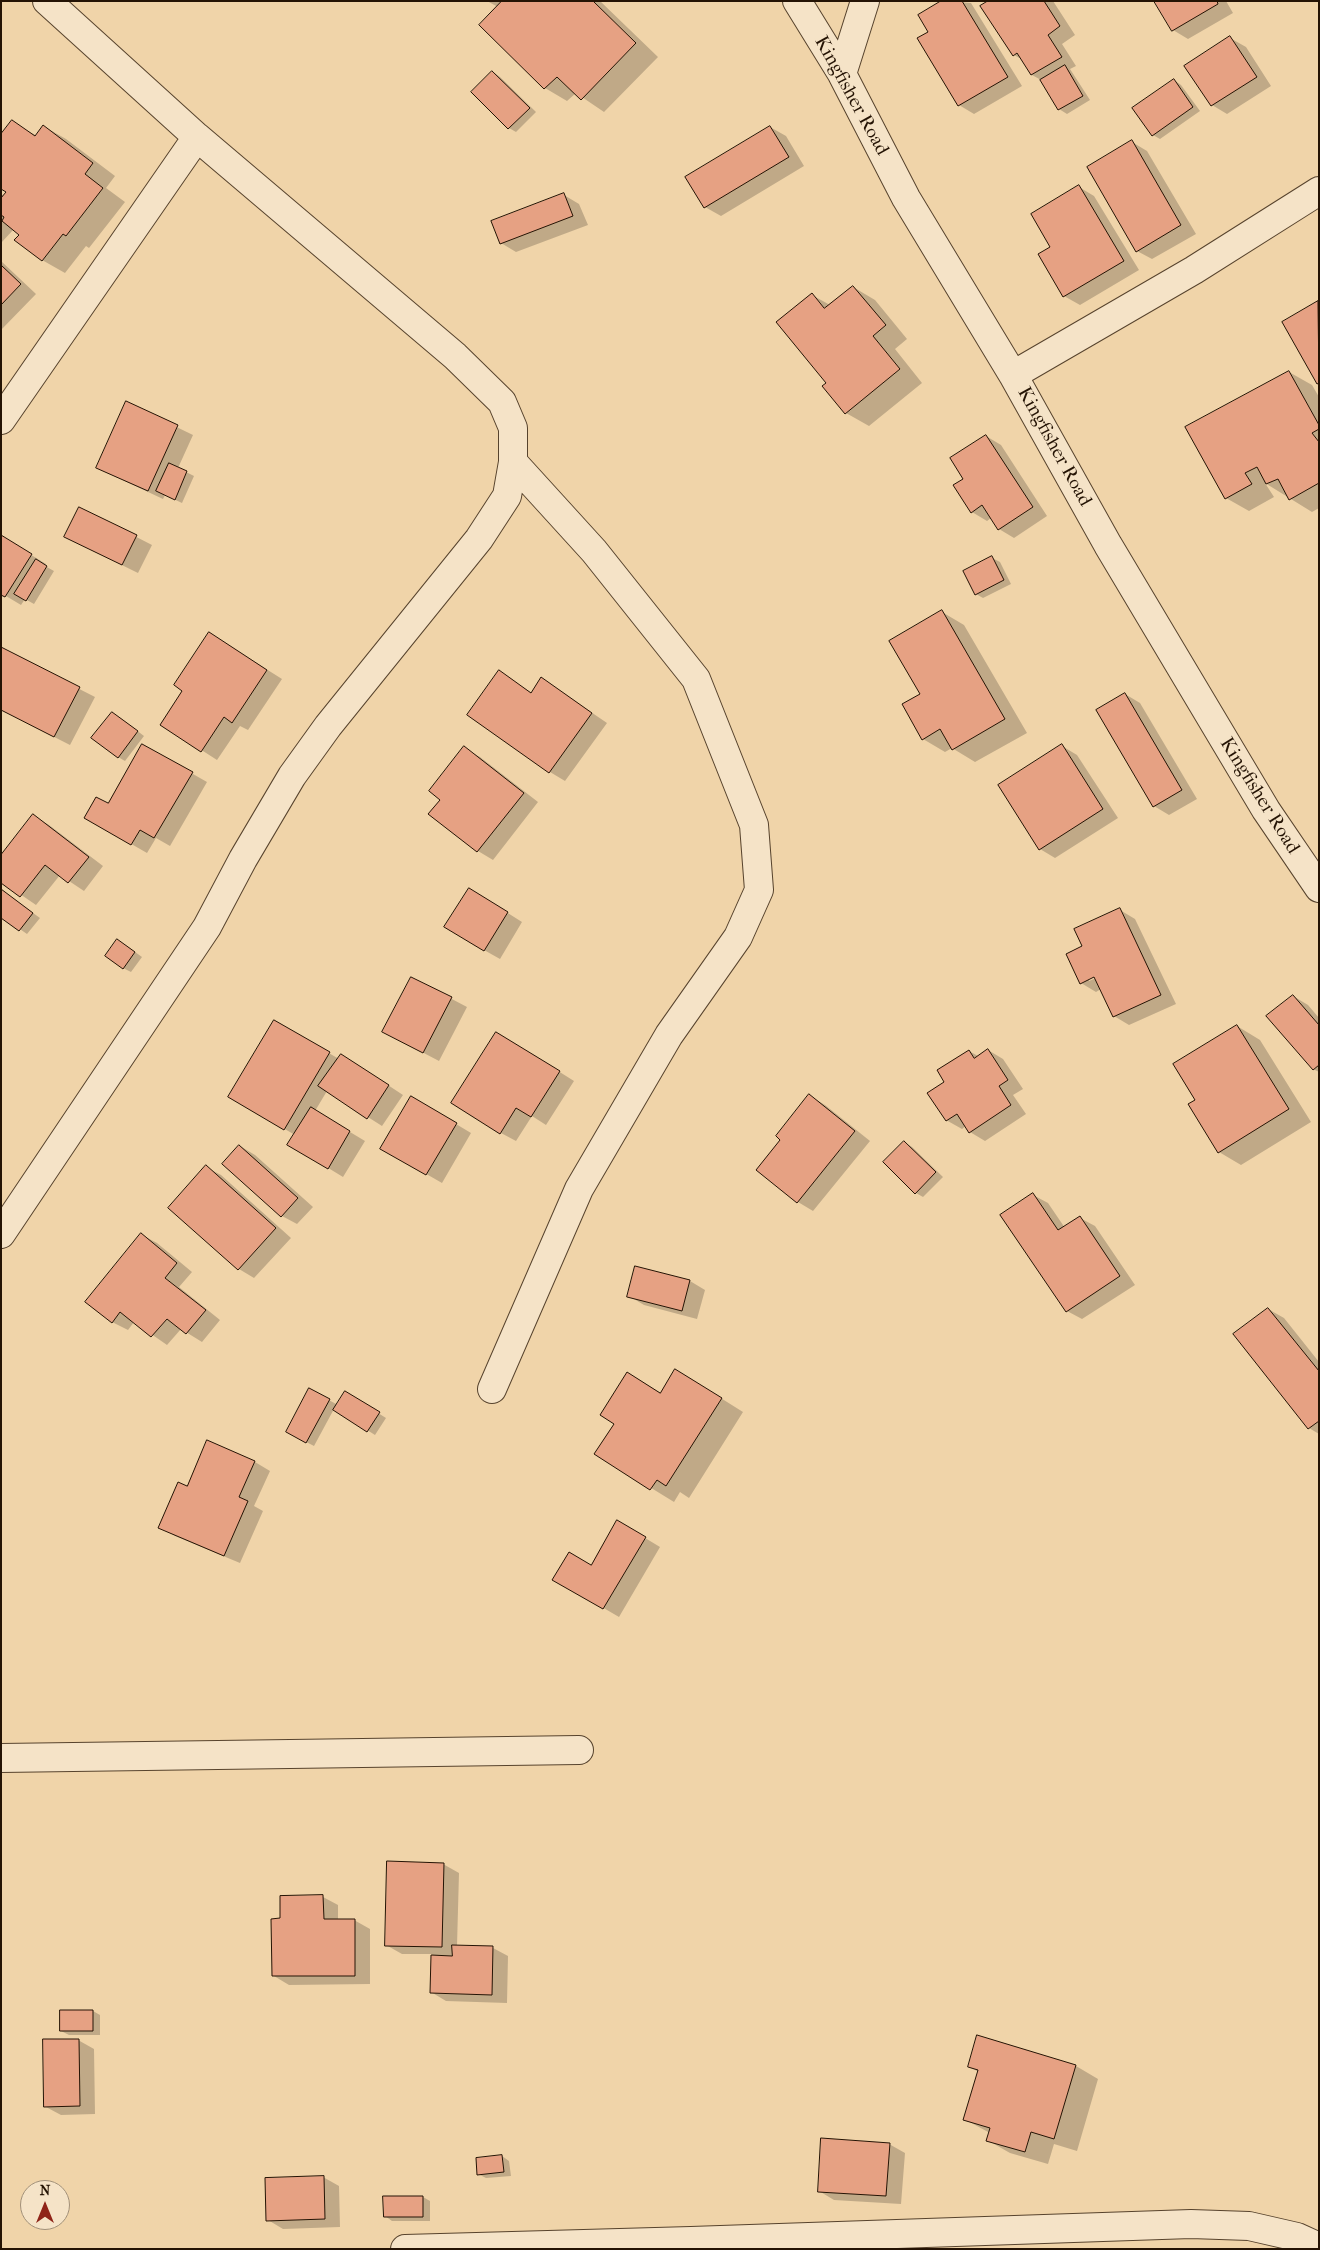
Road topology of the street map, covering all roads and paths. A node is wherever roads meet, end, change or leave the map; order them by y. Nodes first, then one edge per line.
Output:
1 (47, 1) edge
2 (797, 1) edge
3 (865, 1) edge
4 (842, 74) junction
5 (197, 137) junction
6 (1319, 192) edge
7 (1013, 374) junction
8 (1, 420) edge
9 (514, 462) junction
10 (1319, 888) edge
11 (1, 1234) edge
12 (492, 1390) dead end
13 (579, 1750) dead end
14 (1, 1758) edge
15 (1319, 2247) edge
16 (405, 2249) edge

1 - 5 street
2 - 4 street, Kingfisher Road
3 - 4 street
4 - 7 street, Kingfisher Road
5 - 8 street
5 - 9 street
6 - 7 street
7 - 10 street, Kingfisher Road
9 - 11 street
9 - 12 street
13 - 14 street
15 - 16 street

